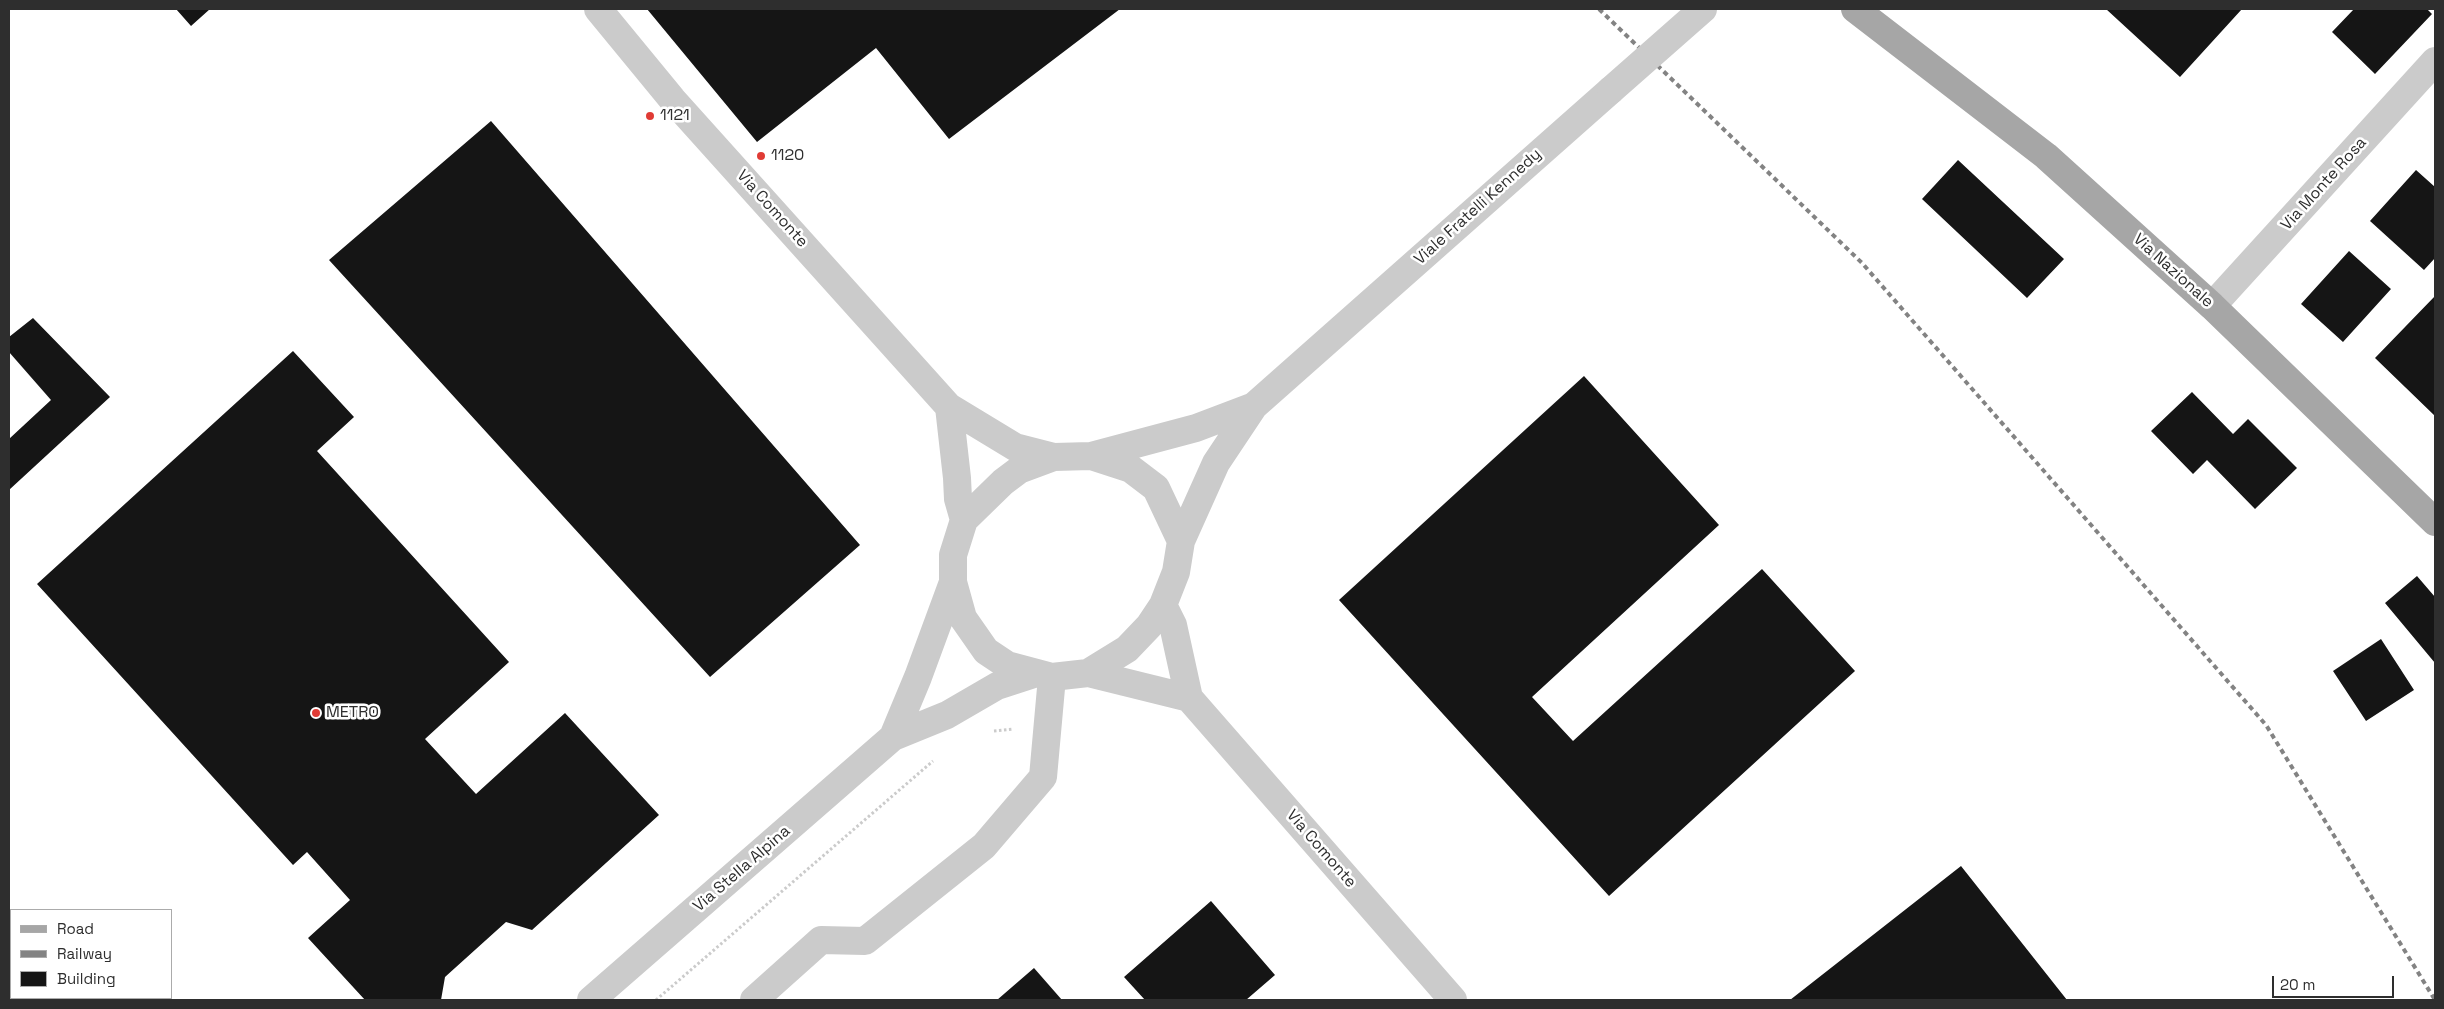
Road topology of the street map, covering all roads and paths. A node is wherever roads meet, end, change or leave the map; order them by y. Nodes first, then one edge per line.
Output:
1 (598, 9) edge
2 (1703, 9) edge
3 (1855, 9) edge
4 (1871, 9) edge
5 (1894, 39) junction
6 (2435, 61) edge
7 (2212, 306) junction
8 (1254, 406) junction
9 (949, 407) junction
10 (1091, 456) junction
11 (1054, 457) junction
12 (964, 520) junction
13 (2435, 522) edge
14 (1181, 541) junction
15 (952, 582) junction
16 (1163, 605) junction
17 (1088, 673) junction
18 (1044, 675) junction
19 (1190, 698) junction
20 (1048, 724) junction
21 (992, 731) dead end
22 (893, 738) junction
23 (939, 756) dead end
24 (591, 1000) edge
25 (656, 1000) edge
26 (754, 1000) edge
27 (1453, 1000) edge

1 - 9 street, Via Comonte
2 - 8 street, Viale Fratelli Kennedy, bridge
3 - 5 main road, Via Nazionale
4 - 5 street, Via Nazionale
5 - 7 main road, Via Nazionale
6 - 7 street, Via Monte Rosa
7 - 13 main road, Via Nazionale
8 - 10 street, Viale Fratelli Kennedy
8 - 14 street, Viale Fratelli Kennedy
9 - 11 street, Via Comonte
9 - 12 street
10 - 11 street
10 - 14 street
11 - 12 street
12 - 15 street
14 - 16 street, Viale Fratelli Kennedy
15 - 18 street
15 - 22 street, Via Stella Alpina
16 - 17 street, Viale Fratelli Kennedy
16 - 19 street
17 - 18 street
17 - 19 street
18 - 20 street
18 - 22 street, Via Stella Alpina
19 - 27 street, Via Comonte
20 - 21 path
20 - 26 street
22 - 24 street, Via Stella Alpina
23 - 25 path

